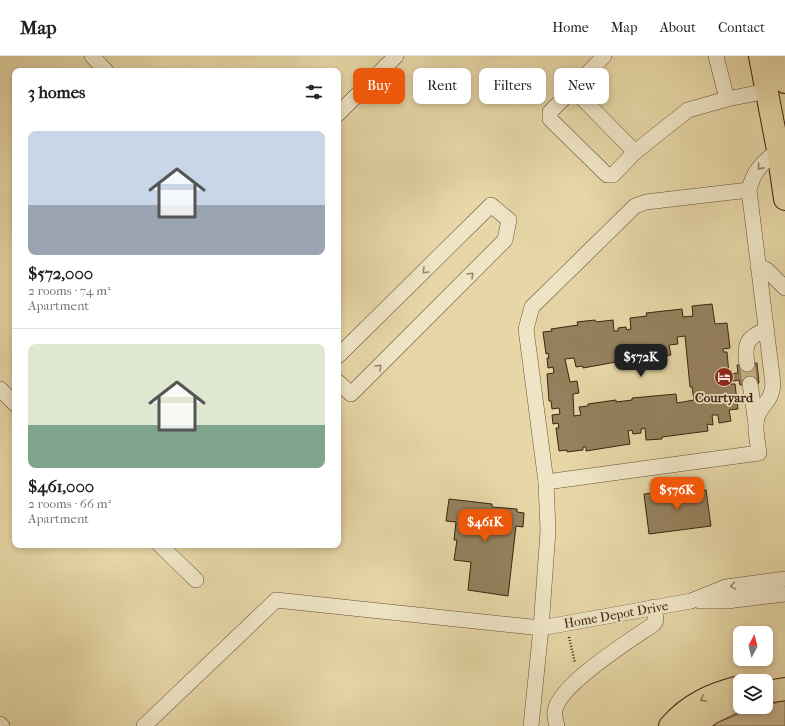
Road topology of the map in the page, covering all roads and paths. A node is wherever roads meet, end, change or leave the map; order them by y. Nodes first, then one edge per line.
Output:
1 (93, 56) edge
2 (396, 56) edge
3 (604, 56) edge
4 (716, 56) edge
5 (760, 56) edge
6 (779, 56) edge
7 (103, 68) edge
8 (593, 68) edge
9 (776, 86) edge
10 (727, 99) junction
11 (558, 104) edge
12 (588, 104) edge
13 (341, 111) edge
14 (778, 150) junction
15 (635, 152) junction
16 (749, 190) junction
17 (785, 199) edge
18 (758, 266) junction
19 (785, 288) edge
20 (766, 330) junction
21 (341, 353) edge
22 (747, 364) tunnel mouth
23 (750, 384) tunnel mouth
24 (341, 385) edge
25 (0, 389) edge
26 (12, 401) edge
27 (756, 423) junction
28 (546, 482) junction
29 (163, 548) edge
30 (785, 567) edge
31 (785, 578) edge
32 (196, 580) dead end
33 (756, 583) junction
34 (785, 594) edge
35 (691, 601) junction
36 (654, 607) junction
37 (541, 628) junction
38 (785, 679) edge
39 (773, 681) edge
40 (733, 688) edge
41 (785, 689) edge
42 (773, 691) edge
43 (733, 702) edge
44 (144, 726) edge
45 (530, 726) edge
46 (557, 726) edge
47 (670, 726) edge
48 (693, 726) edge

1 - 7 street
2 - 13 street
3 - 8 street
4 - 10 street
5 - 9 highway
6 - 9 highway
9 - 10 street
9 - 14 highway
10 - 15 street
11 - 15 street
12 - 15 street
14 -> 16 street
14 - 17 highway
16 - 18 street
16 - 28 street
18 - 19 street
18 - 20 street
20 - 22 street
20 - 27 street
24 -> 21 street
23 - 27 street
25 - 26 street
27 - 28 street
28 - 37 street
29 - 32 street
30 - 33 street
31 - 33 street, Home Depot Drive
33 -> 35 street, Home Depot Drive
34 - 35 street, Home Depot Drive
35 - 36 street, Home Depot Drive
36 - 37 street, Home Depot Drive
36 - 46 street
37 - 44 street, Home Depot Drive
37 - 45 street
38 - 39 highway
40 -> 47 highway
41 - 42 highway
43 - 48 highway

